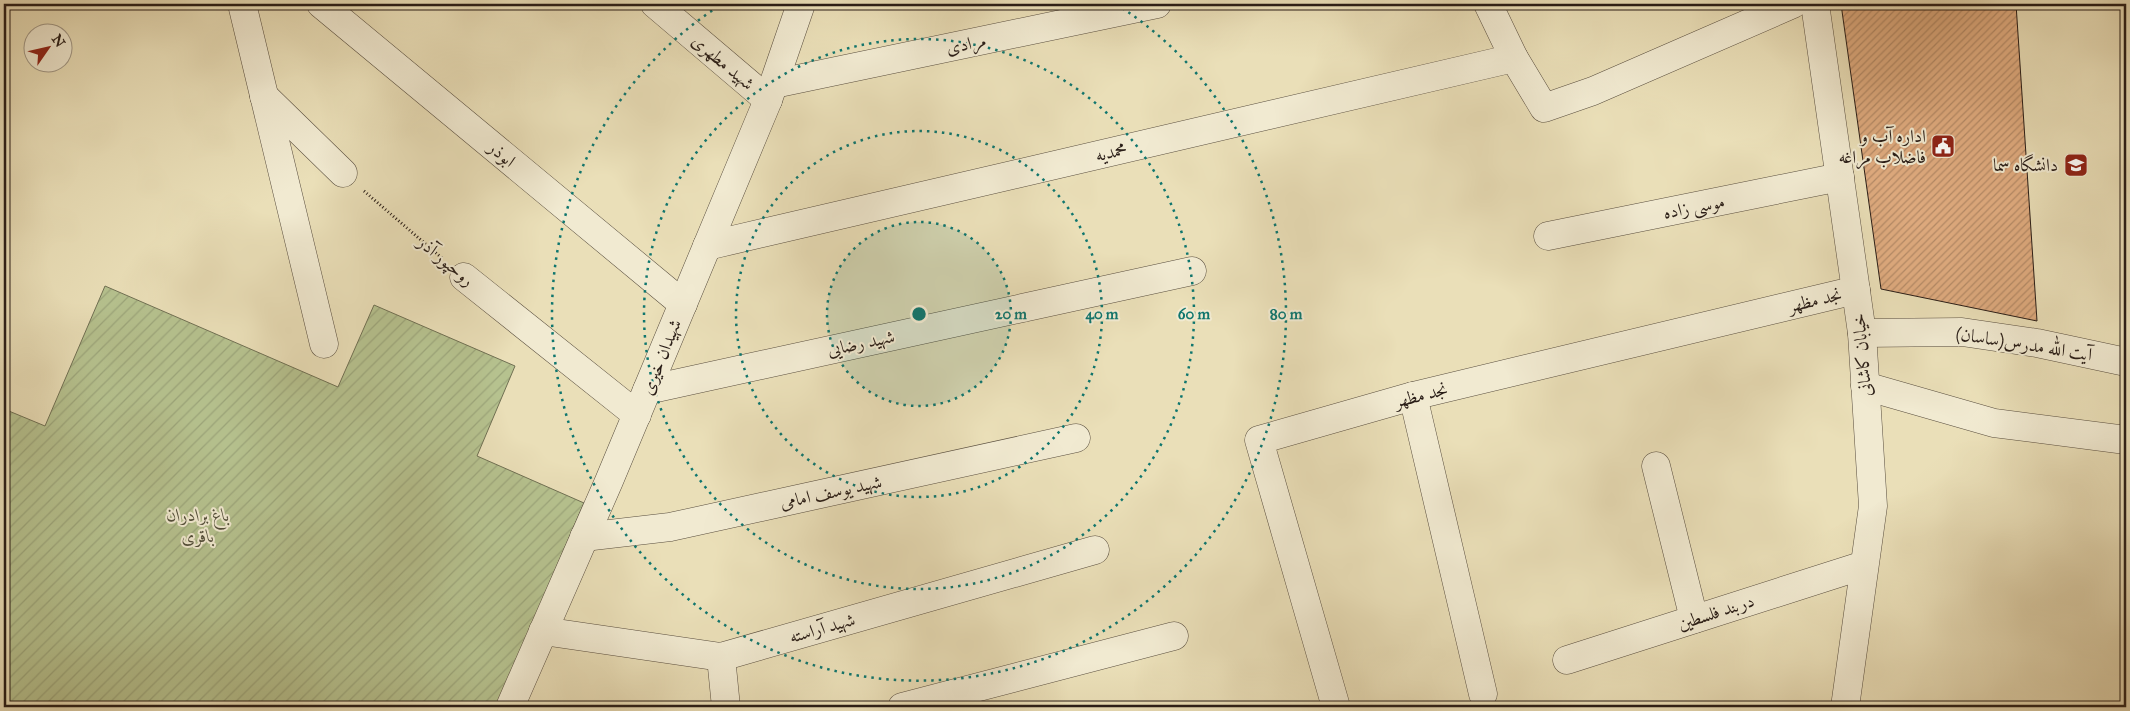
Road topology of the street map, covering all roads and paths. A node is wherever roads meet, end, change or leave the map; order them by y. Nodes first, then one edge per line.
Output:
1 (242, 4) edge
2 (321, 4) edge
3 (655, 4) edge
4 (801, 4) edge
5 (1157, 4) edge
6 (1488, 4) edge
7 (1793, 4) edge
8 (1815, 4) edge
9 (1514, 58) junction
10 (771, 92) junction
11 (264, 96) junction
12 (343, 173) joint
13 (1840, 178) junction
14 (1548, 236) dead end
15 (707, 246) junction
16 (1192, 272) dead end
17 (464, 277) joint
18 (1856, 290) junction
19 (683, 304) junction
20 (1862, 333) junction
21 (324, 344) dead end
22 (2126, 362) edge
23 (1866, 386) junction
24 (647, 390) junction
25 (1413, 396) junction
26 (637, 415) junction
27 (1076, 438) dead end
28 (2126, 440) edge
29 (1656, 466) dead end
30 (584, 538) junction
31 (1095, 550) dead end
32 (1864, 565) junction
33 (1694, 619) junction
34 (543, 631) junction
35 (1174, 636) dead end
36 (721, 657) junction
37 (1567, 660) dead end
38 (1483, 694) dead end
39 (510, 707) edge
40 (726, 707) edge
41 (902, 707) edge
42 (1336, 707) edge
43 (1845, 707) edge

1 - 11 street
2 - 19 street, ابوذر
3 - 10 street, شهید مطهری
4 - 10 street, شهیدان خیری
5 - 10 street, مرادی
6 - 9 street
7 - 9 street
8 - 13 street, خیابان کاشانی
9 - 15 street, محمدیه
10 - 15 street, شهیدان خیری
11 - 12 street
11 - 21 street
12 - 17 path, روحپور آذر
13 - 14 street, موسی زاده
13 - 18 street, خیابان کاشانی
15 - 19 street, شهیدان خیری
16 - 24 street, شهید رضایی
17 - 26 street, روحپور آذر
18 - 20 street, خیابان کاشانی
18 - 25 street, نجد مظهر
19 - 24 street, شهیدان خیری
20 - 22 street, آیت الله مدرس(ساسان)
20 - 23 street, خیابان کاشانی
23 - 28 street
23 - 32 street, خیابان کاشانی
24 - 26 street, شهیدان خیری
25 - 38 street
25 - 42 street, نجد مظهر
26 - 30 street, شهیدان خیری
27 - 30 street, شهید یوسف امامی
29 - 33 street
30 - 34 street, شهیدان خیری
31 - 36 street, شهید آراسته
32 - 33 street, دربند فلسطین
32 - 43 street, خیابان کاشانی
33 - 37 street, دربند فلسطین
34 - 36 street, شهید آراسته
34 - 39 street, شهیدان خیری
35 - 41 street
36 - 40 street

